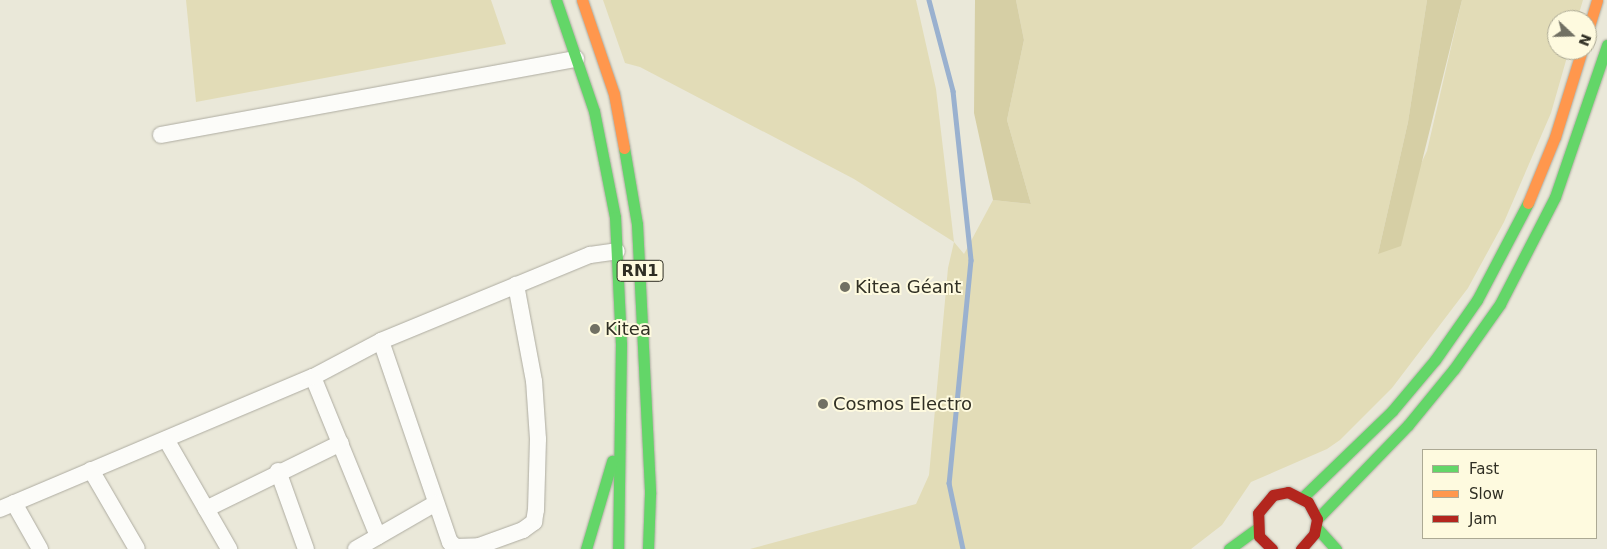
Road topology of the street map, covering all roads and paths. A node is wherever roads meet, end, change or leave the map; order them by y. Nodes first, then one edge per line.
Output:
1 (556, 0) edge
2 (582, 0) edge
3 (1607, 45) edge
4 (576, 59) junction
5 (1579, 60) edge
6 (161, 135) dead end
7 (617, 251) junction
8 (516, 285) junction
9 (381, 340) junction
10 (314, 377) junction
11 (621, 431) junction
12 (167, 441) junction
13 (341, 444) junction
14 (91, 470) junction
15 (278, 471) junction
16 (1303, 497) junction
17 (436, 502) junction
18 (7, 506) edge
19 (206, 509) junction
20 (1317, 523) junction
21 (1257, 529) junction
22 (378, 536) junction
23 (40, 549) edge
24 (137, 549) edge
25 (229, 549) edge
26 (306, 549) edge
27 (356, 549) edge
28 (586, 549) edge
29 (618, 549) edge
30 (648, 549) edge
31 (1229, 549) edge
32 (1272, 549) edge
33 (1301, 549) edge
34 (1336, 549) edge

1 - 4 main road, RN1
2 - 30 main road, RN1
3 - 20 main road
4 - 6 street
4 - 7 main road, RN1
5 - 16 main road
7 - 8 street
7 - 11 main road, RN1
8 - 9 street
8 - 17 street
9 - 10 street
9 - 17 street
10 - 12 street
10 - 13 street
11 - 28 main road
11 - 29 main road, RN1
12 - 14 street
12 - 19 street
13 - 15 street
13 - 22 street
14 - 18 street
14 - 24 street
15 - 19 street
15 - 26 street
16 - 20 main road
16 - 21 main road
17 - 22 street
18 - 23 street
19 - 25 street
20 - 33 main road
20 - 34 main road
21 - 31 main road
21 - 32 main road
22 - 27 street

